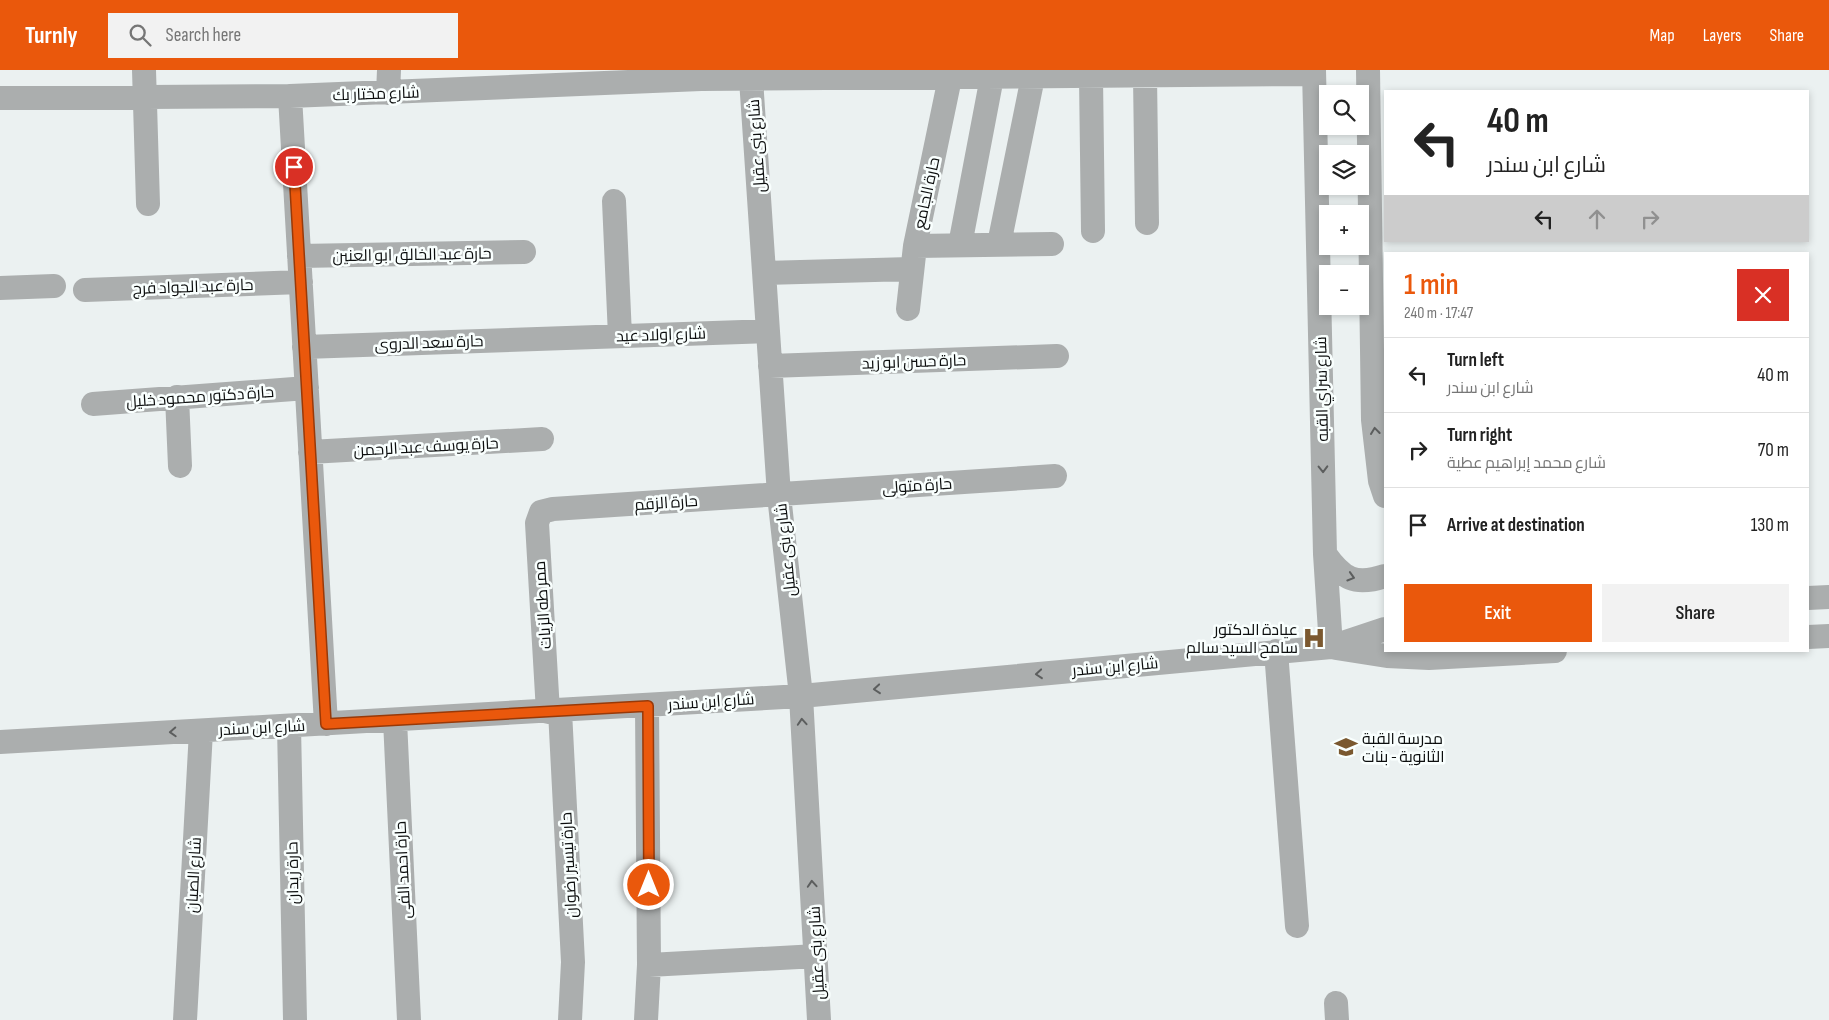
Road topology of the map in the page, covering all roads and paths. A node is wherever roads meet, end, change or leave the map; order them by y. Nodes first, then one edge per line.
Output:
1 (144, 70) edge
2 (389, 70) edge
3 (1368, 70) edge
4 (1314, 72) edge
5 (702, 74) edge
6 (867, 74) edge
7 (1079, 74) edge
8 (1145, 76) junction
9 (1033, 77) junction
10 (950, 78) junction
11 (992, 78) junction
12 (751, 79) junction
13 (388, 93) junction
14 (290, 96) junction
15 (145, 97) junction
16 (0, 98) edge
17 (614, 201) dead end
18 (148, 204) dead end
19 (1147, 223) dead end
20 (1093, 231) dead end
21 (999, 244) junction
22 (1052, 244) dead end
23 (960, 245) junction
24 (915, 246) junction
25 (524, 252) dead end
26 (299, 256) junction
27 (911, 269) junction
28 (764, 273) junction
29 (301, 282) junction
30 (54, 286) dead end
31 (0, 288) edge
32 (85, 290) dead end
33 (908, 309) dead end
34 (768, 331) junction
35 (620, 336) junction
36 (554, 338) joint
37 (304, 347) junction
38 (1058, 356) dead end
39 (770, 366) junction
40 (307, 388) junction
41 (177, 397) junction
42 (94, 404) dead end
43 (542, 439) dead end
44 (310, 452) junction
45 (180, 466) dead end
46 (1055, 476) dead end
47 (1384, 493) edge
48 (779, 495) junction
49 (552, 509) joint
50 (1325, 554) junction
51 (1384, 576) edge
52 (1829, 597) edge
53 (1809, 598) edge
54 (1384, 630) edge
55 (1829, 636) edge
56 (1809, 637) edge
57 (1331, 647) junction
58 (1276, 652) junction
59 (1524, 652) edge
60 (1429, 655) edge
61 (801, 696) junction
62 (648, 706) junction
63 (554, 711) junction
64 (395, 720) junction
65 (326, 724) junction
66 (289, 726) junction
67 (201, 731) junction
68 (0, 742) edge
69 (1297, 926) dead end
70 (817, 956) junction
71 (649, 965) junction
72 (185, 1020) edge
73 (295, 1020) edge
74 (409, 1020) edge
75 (570, 1020) edge
76 (646, 1020) edge
77 (819, 1020) edge

1 - 15 street
2 - 13 street
47 -> 3 street
4 - 8 street, شارع مختار بك
4 -> 50 street, شارع سراي القبه
5 - 12 street, شارع مختار بك
5 - 13 street, شارع مختار بك
6 - 10 street, شارع مختار بك
6 - 12 street, شارع مختار بك
7 - 8 street, شارع مختار بك
7 - 9 street, شارع مختار بك
7 - 20 street
8 - 19 street
9 - 11 street, شارع مختار بك
9 - 21 street
10 - 11 street, شارع مختار بك
10 - 24 street, حارة الجامع
11 - 23 street
12 - 28 street, شارع بنى عقيل
13 - 14 street, شارع مختار بك
14 - 15 street, شارع مختار بك
14 - 26 street
15 - 16 street, شارع مختار بك
15 - 18 street
17 - 35 street
21 - 22 street
21 - 23 street
23 - 24 street
24 - 27 street, حارة الجامع
25 - 26 street, حارة عبد الخالق ابو العنين
26 - 29 street
27 - 28 street
27 - 33 street, حارة الجامع
28 - 34 street, شارع بنى عقيل
29 - 32 street, حارة عبد الجواد فرج
29 - 37 street
30 - 31 street
34 - 35 street, شارع اولاد عيد
34 - 39 street, شارع بنى عقيل
35 - 36 street, شارع اولاد عيد
36 - 37 street, حارة سعد الدروى
37 - 40 street
38 - 39 street, حارة حسن ابو زيد
39 - 48 street, شارع بنى عقيل
40 - 41 street, حارة دكتور محمود خليل
40 - 44 street
41 - 42 street, حارة دكتور محمود خليل
41 - 45 street
43 - 44 street, حارة يوسف عبد الرحمن
44 - 65 street
46 - 48 street, حارة متولى
48 - 49 street, حارة الزقم
48 - 61 street, شارع بنى عقيل
49 - 63 street, ممر طه الزيات
50 -> 51 street
50 - 57 street, شارع سراي القبه
52 - 53 street
54 - 57 street, شارع ابن سندر
55 - 56 street
57 - 58 street, شارع ابن سندر
57 - 60 street, شارع ابن سندر
58 -> 61 street, شارع ابن سندر
58 - 69 street
59 - 60 street, شارع ابن سندر
61 - 62 street, شارع ابن سندر
70 -> 61 street, شارع بنى عقيل
62 - 63 street, شارع ابن سندر
62 - 71 street
63 - 64 street, شارع ابن سندر
63 - 75 street, حارة تيسير رضوان
64 - 65 street, شارع ابن سندر
64 - 74 street, حارة احمد الفى
65 - 66 street, شارع ابن سندر
66 - 67 street, شارع ابن سندر
66 - 73 street, حارة زيدان
67 -> 68 street, شارع ابن سندر
67 - 72 street, شارع الصبان
70 - 71 street
70 - 77 street, شارع بنى عقيل
71 - 76 street

